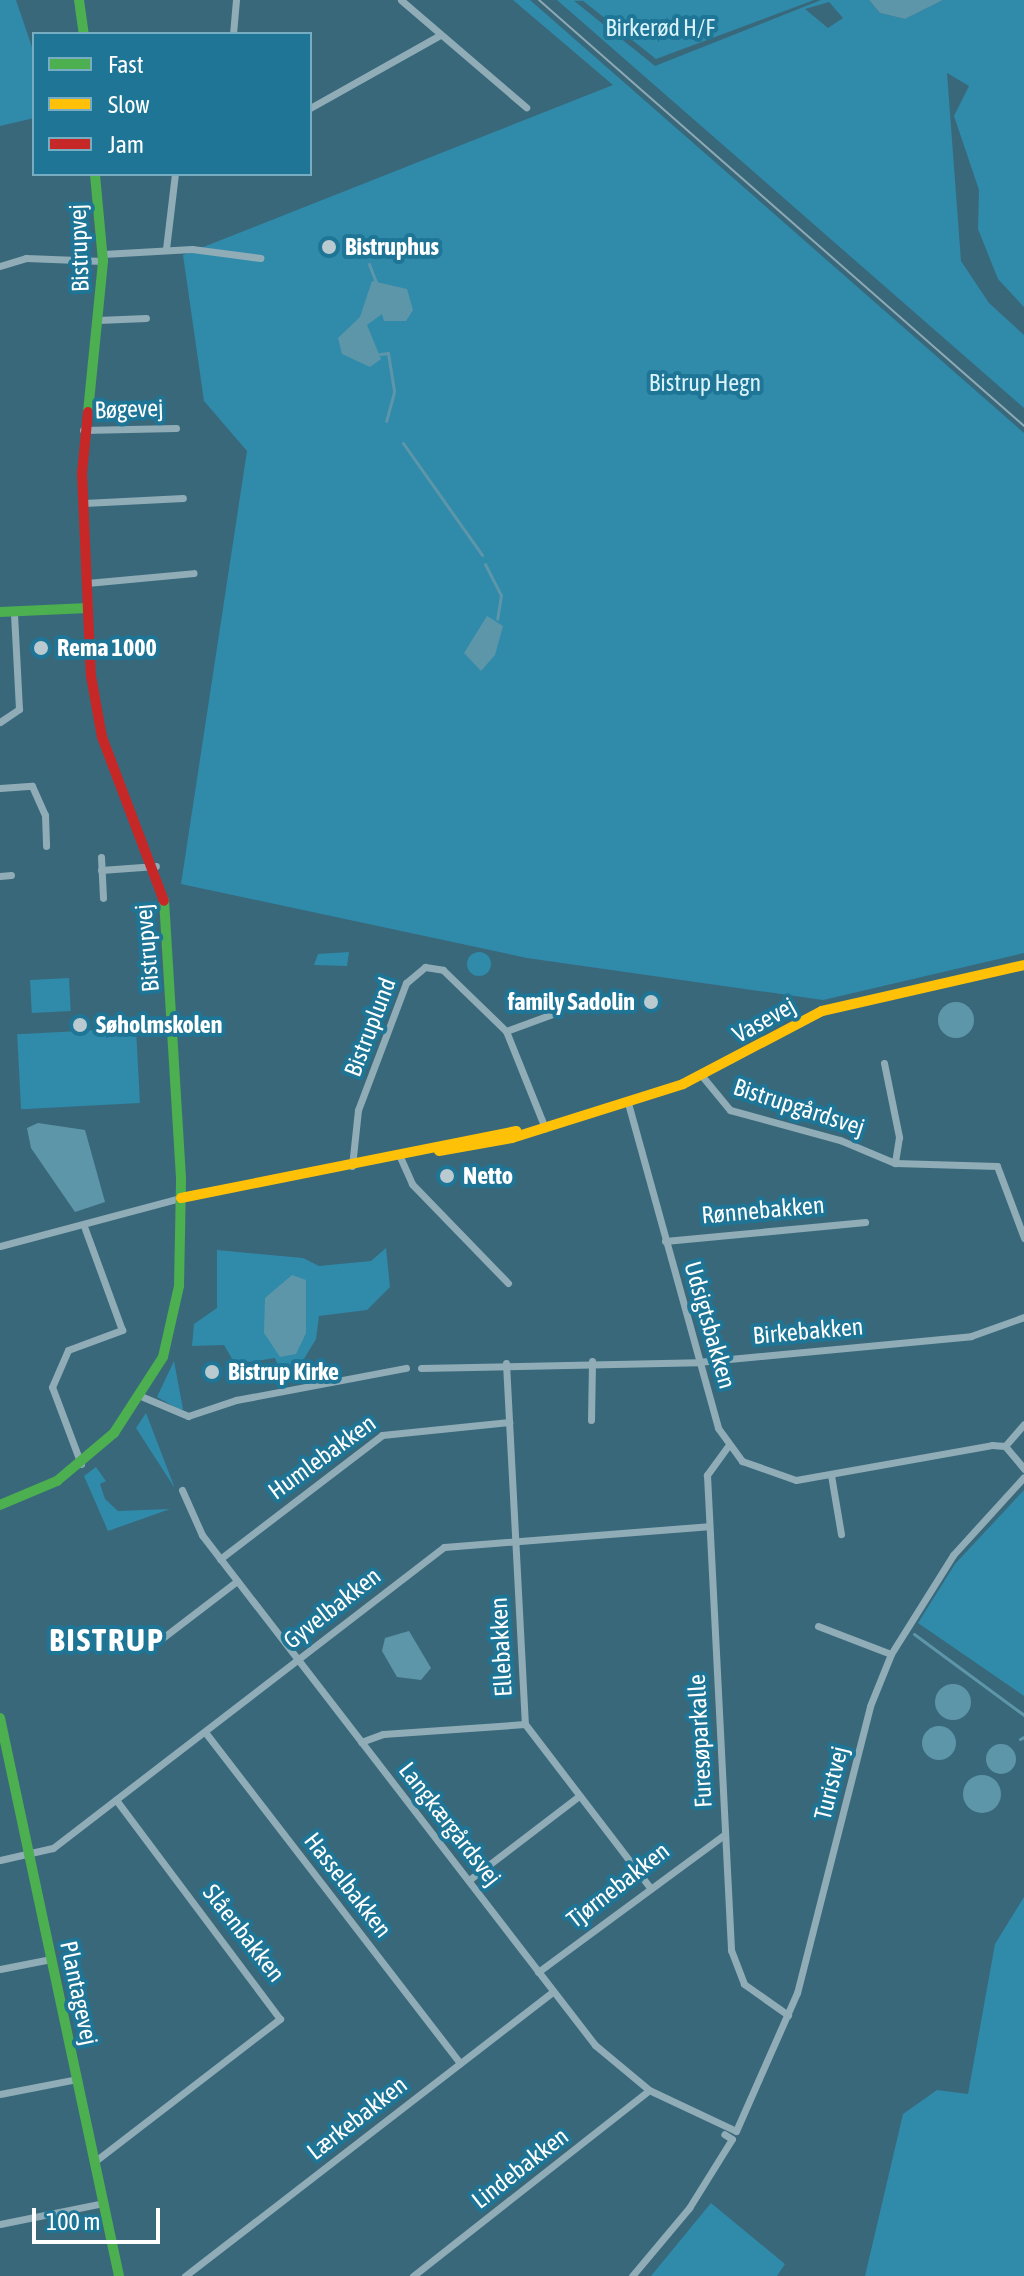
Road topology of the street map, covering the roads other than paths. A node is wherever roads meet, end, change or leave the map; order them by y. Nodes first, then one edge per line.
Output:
1 (79, 0) edge
2 (87, 0) edge
3 (236, 0) edge
4 (401, 0) edge
5 (83, 15) junction
6 (84, 32) edge
7 (233, 32) edge
8 (440, 35) junction
9 (312, 107) edge
10 (526, 107) dead end
11 (95, 176) edge
12 (175, 176) edge
13 (166, 249) junction
14 (103, 257) junction
15 (260, 258) dead end
16 (0, 266) edge
17 (146, 318) dead end
18 (98, 320) junction
19 (176, 428) dead end
20 (83, 430) junction
21 (183, 498) dead end
22 (84, 503) junction
23 (194, 573) dead end
24 (87, 583) junction
25 (88, 608) junction
26 (0, 612) edge
27 (14, 612) junction
28 (0, 722) edge
29 (0, 788) edge
30 (46, 846) dead end
31 (101, 857) dead end
32 (156, 866) junction
33 (101, 870) junction
34 (11, 875) dead end
35 (0, 876) edge
36 (103, 898) dead end
37 (1024, 965) edge
38 (558, 1012) dead end
39 (506, 1031) junction
40 (884, 1063) dead end
41 (702, 1076) junction
42 (628, 1103) junction
43 (545, 1128) junction
44 (401, 1159) junction
45 (895, 1163) junction
46 (352, 1166) junction
47 (181, 1198) junction
48 (865, 1222) dead end
49 (85, 1229) junction
50 (1024, 1238) edge
51 (665, 1241) junction
52 (0, 1246) edge
53 (508, 1283) dead end
54 (1024, 1317) edge
55 (592, 1361) junction
56 (698, 1362) junction
57 (506, 1363) junction
58 (406, 1368) dead end
59 (421, 1368) dead end
60 (143, 1397) junction
61 (591, 1420) dead end
62 (509, 1422) junction
63 (1024, 1424) edge
64 (728, 1446) junction
65 (1005, 1446) junction
66 (81, 1464) junction
67 (1024, 1469) edge
68 (831, 1475) junction
69 (1024, 1477) edge
70 (182, 1490) dead end
71 (0, 1505) edge
72 (708, 1526) junction
73 (841, 1534) dead end
74 (515, 1536) junction
75 (220, 1559) junction
76 (237, 1581) junction
77 (818, 1626) dead end
78 (156, 1643) dead end
79 (891, 1654) junction
80 (297, 1659) junction
81 (0, 1718) edge
82 (525, 1724) junction
83 (205, 1732) junction
84 (361, 1742) junction
85 (579, 1796) junction
86 (116, 1800) junction
87 (725, 1834) junction
88 (29, 1854) junction
89 (0, 1860) edge
90 (469, 1880) junction
91 (649, 1886) junction
92 (51, 1959) junction
93 (0, 1969) edge
94 (538, 1972) junction
95 (553, 1992) junction
96 (788, 2015) junction
97 (460, 2063) junction
98 (77, 2079) junction
99 (649, 2090) junction
100 (0, 2094) edge
101 (736, 2131) joint
102 (724, 2134) dead end
103 (94, 2162) junction
104 (103, 2203) junction
105 (0, 2224) edge
106 (119, 2276) edge
107 (185, 2276) edge
108 (413, 2276) edge
109 (632, 2276) edge

1 - 5 street
2 - 5 street
3 - 7 street
4 - 8 street
5 - 6 street
8 - 9 street
8 - 10 street
11 - 14 street, Bistrupvej
12 - 13 street
13 - 14 street
13 - 15 street
14 - 16 street
14 - 18 street, Bistrupvej
17 - 18 street, Bistrupvej
18 - 20 street, Bistrupvej
19 - 20 street, Bøgevej
20 - 22 street, Bistrupvej
21 - 22 street
22 - 24 street, Bistrupvej
23 - 24 street
24 - 25 street, Bistrupvej
25 - 27 street
25 - 32 street, Bistrupvej
26 - 27 street
27 - 28 street
29 - 30 street
31 - 33 street
32 - 33 street
32 - 47 street, Bistrupvej
33 - 36 street
34 - 35 street
37 - 41 street, Vasevej
38 - 39 street
39 - 43 street, Bistruplund
39 - 46 street, Bistruplund
40 - 45 street, Bistrupgårdsvej
41 - 42 street, Vasevej
41 - 45 street, Bistrupgårdsvej
42 - 43 street, Vasevej
42 - 51 street, Udsigtsbakken
43 - 44 street, Vasevej
44 - 46 street, Vasevej
44 - 53 street
45 - 50 street, Bistrupgårdsvej
46 - 47 street, Vasevej
47 - 49 street
47 - 60 street, Bistrupvej
48 - 51 street, Rønnebakken
49 - 52 street
49 - 66 street
51 - 56 street, Udsigtsbakken
54 - 56 street, Birkebakken
55 - 56 street, Birkebakken
55 - 57 street, Birkebakken
55 - 61 street
56 - 64 street, Udsigtsbakken
57 - 59 street, Birkebakken
57 - 62 street, Ellebakken
58 - 60 street
60 - 66 street, Bistrupvej
62 - 74 street, Ellebakken
62 - 75 street, Humlebakken
63 - 65 street
64 - 68 street
64 - 72 street, Furesøparkalle
65 - 67 street
65 - 68 street
66 - 71 street, Bistrupvej
68 - 73 street
69 - 79 street, Turistvej
70 - 75 street, Langkærgårdsvej
72 - 74 street, Gyvelbakken
72 - 87 street, Furesøparkalle
74 - 80 street, Gyvelbakken
74 - 82 street, Ellebakken
75 - 76 street, Langkærgårdsvej
76 - 78 street
76 - 80 street, Langkærgårdsvej
77 - 79 street
79 - 96 street, Turistvej
80 - 83 street, Gyvelbakken
80 - 84 street, Langkærgårdsvej
81 - 88 street, Plantagevej
82 - 84 street
82 - 85 street, Ellebakken
83 - 86 street, Gyvelbakken
83 - 97 street, Hasselbakken
84 - 90 street, Langkærgårdsvej
85 - 90 street
85 - 91 street, Ellebakken
86 - 88 street, Gyvelbakken
86 - 103 street, Slåenbakken
87 - 91 street, Tjørnebakken
87 - 96 street, Furesøparkalle
88 - 89 street, Gyvelbakken
88 - 92 street, Plantagevej
90 - 94 street, Langkærgårdsvej
91 - 94 street, Tjørnebakken
92 - 93 street
92 - 98 street, Plantagevej
94 - 95 street, Langkærgårdsvej
95 - 97 street, Lærkebakken
95 - 99 street, Langkærgårdsvej
96 - 101 street, Turistvej
97 - 107 street, Lærkebakken
98 - 100 street
98 - 103 street, Plantagevej
99 - 101 street, Langkærgårdsvej
99 - 108 street, Lindebakken
102 - 109 street
103 - 104 street, Plantagevej
104 - 105 street
104 - 106 street, Plantagevej

